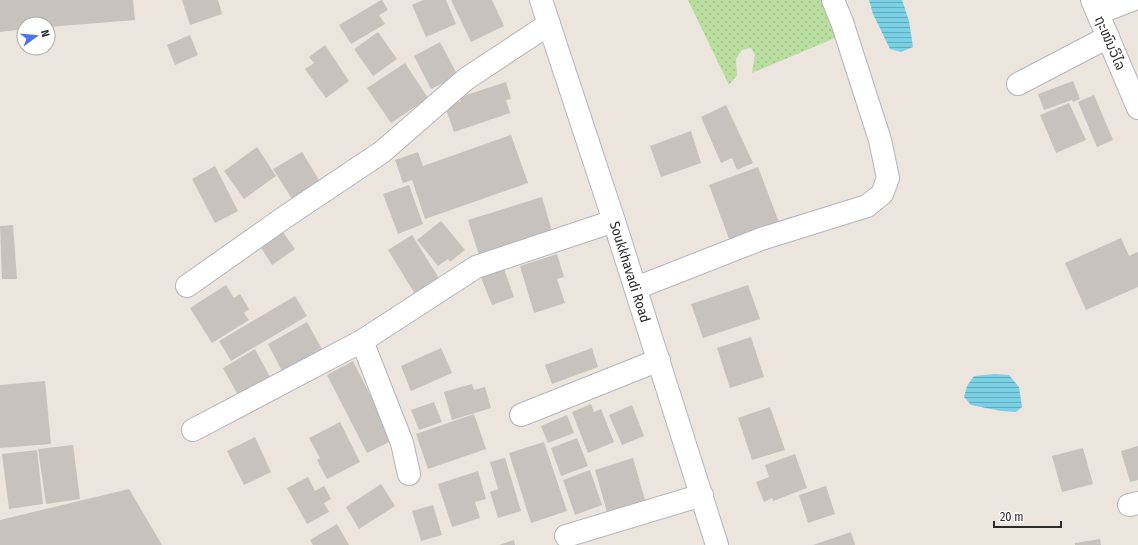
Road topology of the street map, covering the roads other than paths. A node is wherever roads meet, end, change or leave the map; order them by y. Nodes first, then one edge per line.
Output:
1 (541, 0) edge
2 (833, 0) edge
3 (1132, 0) edge
4 (1095, 7) edge
5 (549, 24) junction
6 (1108, 37) junction
7 (1018, 84) dead end
8 (1138, 108) edge
9 (614, 221) junction
10 (187, 286) dead end
11 (636, 288) junction
12 (362, 341) junction
13 (658, 360) junction
14 (521, 415) dead end
15 (193, 430) dead end
16 (409, 474) dead end
17 (702, 495) junction
18 (566, 536) dead end
19 (717, 545) edge

1 - 5 street, Soukkhavadi Road
2 - 11 street
3 - 4 street
4 - 6 street, ຖະໜົນວິໄລ
5 - 9 street, Soukkhavadi Road
5 - 10 street
6 - 7 street
6 - 8 street, ຖະໜົນວິໄລ
9 - 11 street, Soukkhavadi Road
9 - 12 street
11 - 13 street, Soukkhavadi Road
12 - 15 street
12 - 16 street
13 - 14 street
13 - 17 street, Soukkhavadi Road
17 - 18 street
17 - 19 street, Soukkhavadi Road

